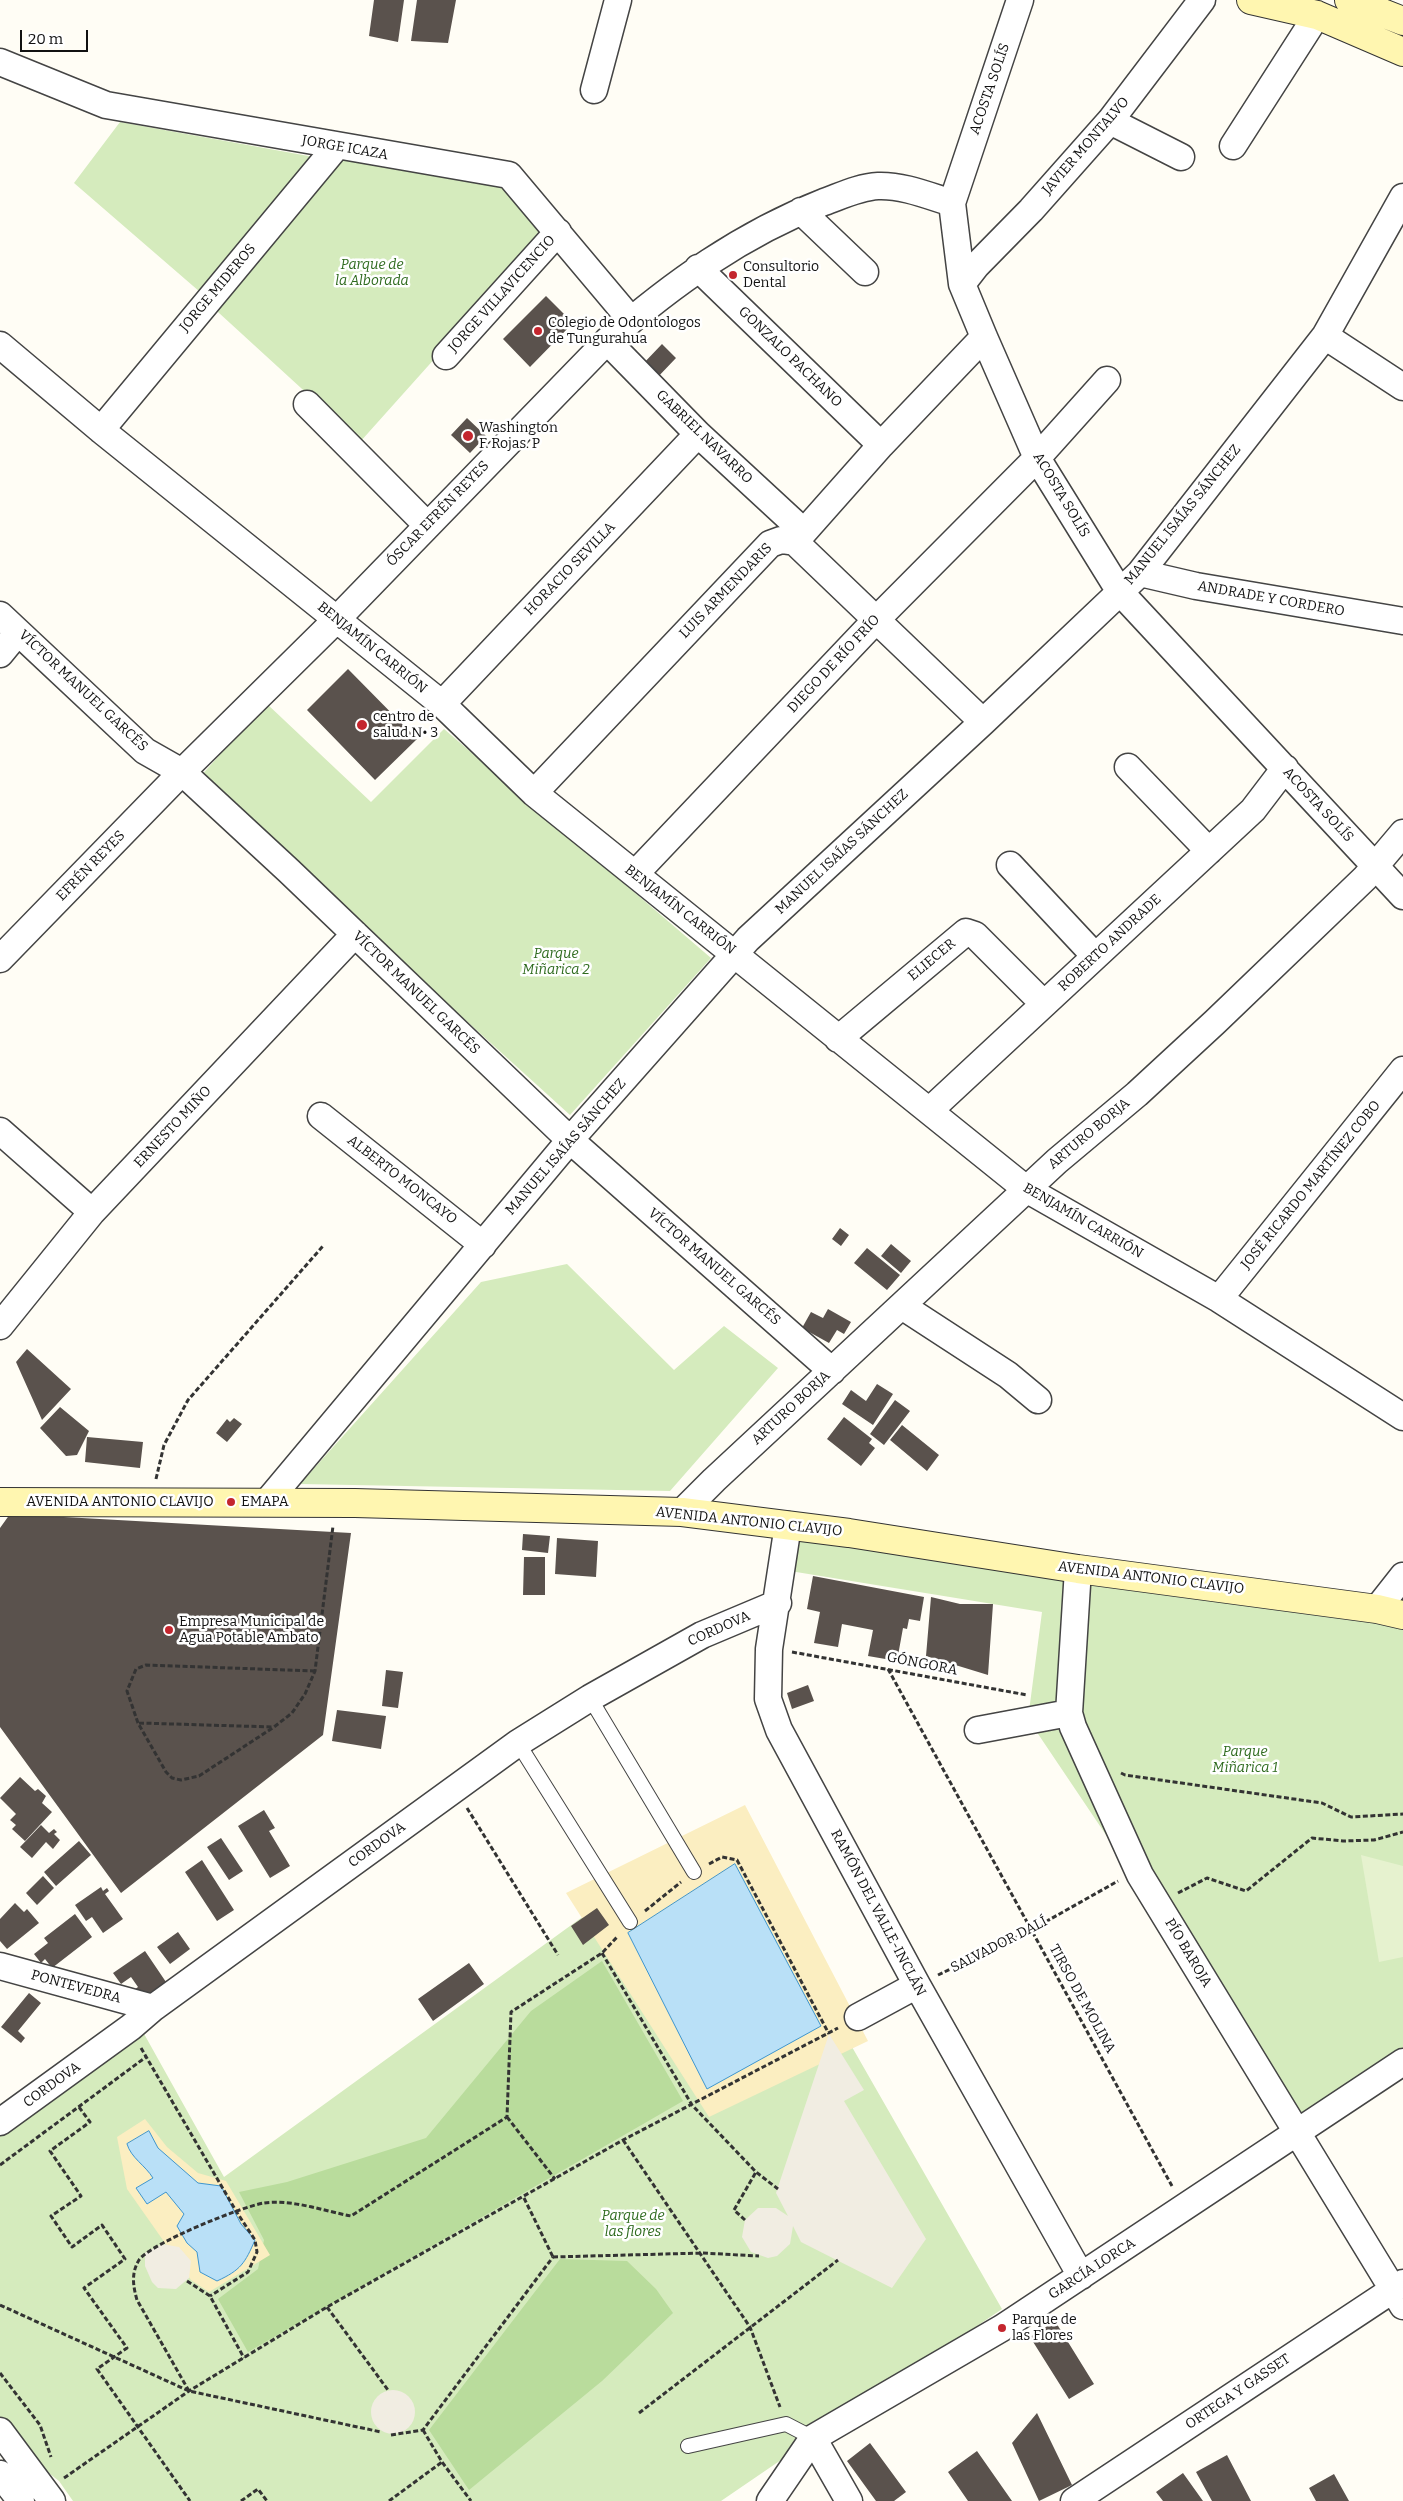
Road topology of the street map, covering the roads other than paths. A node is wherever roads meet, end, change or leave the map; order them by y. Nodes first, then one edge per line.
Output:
1 (618, 0) edge
2 (1020, 0) edge
3 (1202, 0) edge
4 (1251, 0) edge
5 (1349, 0) edge
6 (1317, 15) junction
7 (1403, 21) edge
8 (1403, 52) edge
9 (0, 62) edge
10 (594, 90) dead end
11 (1110, 121) junction
12 (336, 146) junction
13 (1233, 146) dead end
14 (1181, 157) dead end
15 (1403, 197) edge
16 (952, 203) junction
17 (801, 211) junction
18 (558, 232) junction
19 (698, 268) junction
20 (865, 272) dead end
21 (962, 284) junction
22 (632, 320) junction
23 (984, 336) junction
24 (1325, 336) junction
25 (607, 341) junction
26 (0, 345) edge
27 (446, 356) dead end
28 (1107, 380) dead end
29 (1403, 387) edge
30 (307, 404) dead end
31 (101, 430) junction
32 (698, 434) junction
33 (881, 445) junction
34 (1037, 458) junction
35 (427, 526) junction
36 (799, 536) junction
37 (1140, 573) junction
38 (1120, 592) junction
39 (337, 619) junction
40 (876, 620) junction
41 (1403, 621) edge
42 (9, 623) edge
43 (0, 654) edge
44 (442, 704) junction
45 (983, 722) junction
46 (1128, 767) dead end
47 (1285, 768) junction
48 (182, 772) junction
49 (534, 793) junction
50 (1403, 833) edge
51 (1209, 850) junction
52 (1010, 865) dead end
53 (1374, 866) junction
54 (636, 874) junction
55 (1403, 896) edge
56 (355, 934) junction
57 (736, 954) junction
58 (1095, 956) junction
59 (0, 959) edge
60 (1044, 1004) junction
61 (838, 1038) junction
62 (1403, 1070) edge
63 (929, 1111) junction
64 (321, 1116) dead end
65 (0, 1131) edge
66 (570, 1140) junction
67 (1026, 1189) junction
68 (92, 1212) junction
69 (483, 1244) junction
70 (1219, 1300) junction
71 (902, 1306) junction
72 (0, 1326) edge
73 (832, 1371) junction
74 (1038, 1400) dead end
75 (1403, 1417) edge
76 (268, 1502) junction
77 (1, 1503) edge
78 (682, 1512) junction
79 (788, 1525) junction
80 (1078, 1569) junction
81 (1403, 1576) edge
82 (778, 1603) junction
83 (1390, 1612) edge
84 (590, 1698) junction
85 (1070, 1706) junction
86 (978, 1730) dead end
87 (518, 1743) junction
88 (694, 1872) road end
89 (630, 1922) road end
90 (0, 1966) edge
91 (917, 1986) junction
92 (153, 2008) junction
93 (858, 2017) road end
94 (1403, 2062) edge
95 (0, 2122) edge
96 (1297, 2134) junction
97 (1081, 2276) junction
98 (1399, 2293) edge
99 (0, 2431) edge
100 (813, 2438) junction
101 (688, 2446) dead end
102 (0, 2474) edge
103 (56, 2491) edge
104 (21, 2501) edge
105 (770, 2501) edge
106 (849, 2501) edge
107 (1074, 2501) edge

1 - 10 street
2 - 16 street, ACOSTA SOLÍS
3 - 11 street, JAVIER MONTALVO
4 - 6 main road
5 - 7 main road
6 - 8 main road
6 - 13 street
9 - 12 street, JORGE ICAZA
11 - 14 street
11 - 21 street, JAVIER MONTALVO
12 - 18 street, JORGE ICAZA
12 - 31 street, JORGE MIDEROS
15 - 24 street, MANUEL ISAÍAS SÁNCHEZ
16 - 17 street, ÓSCAR EFRÉN REYES
16 - 21 street, ACOSTA SOLÍS
17 - 19 street, ÓSCAR EFRÉN REYES
17 - 20 street
18 - 22 street, JORGE ICAZA
18 - 27 street, JORGE VILLAVICENCIO
19 - 22 street, ÓSCAR EFRÉN REYES
19 - 33 street, GONZALO PACHANO
21 - 23 street, ACOSTA SOLÍS
22 - 25 street, ÓSCAR EFRÉN REYES
23 - 33 street
23 - 34 street, ACOSTA SOLÍS
24 - 29 street
24 - 37 street, MANUEL ISAÍAS SÁNCHEZ
25 - 32 street, GABRIEL NAVARRO
25 - 35 street, ÓSCAR EFRÉN REYES
26 - 31 street, BENJAMÍN CARRIÓN
28 - 34 street, DIEGO DE RÍO FRÍO
30 - 35 street
31 - 39 street, BENJAMÍN CARRIÓN
32 - 36 street, GABRIEL NAVARRO
32 - 44 street, HORACIO SEVILLA
33 - 36 street
34 - 38 street, ACOSTA SOLÍS
34 - 40 street, DIEGO DE RÍO FRÍO
35 - 39 street, ÓSCAR EFRÉN REYES
36 - 40 street, GABRIEL NAVARRO
36 - 49 street, LUIS ARMENDARIS
37 - 38 street, MANUEL ISAÍAS SÁNCHEZ
37 - 41 street, ANDRADE Y CORDERO
38 - 45 street, MANUEL ISAÍAS SÁNCHEZ
38 - 47 street, ACOSTA SOLÍS
39 - 44 street, BENJAMÍN CARRIÓN
39 - 48 street, ÓSCAR EFRÉN REYES
40 - 45 street, GABRIEL NAVARRO
40 - 54 street, DIEGO DE RÍO FRÍO
42 - 43 street
42 - 48 street, VÍCTOR MANUEL GARCÉS
44 - 49 street, BENJAMÍN CARRIÓN
45 - 57 street, MANUEL ISAÍAS SÁNCHEZ
46 - 51 street
47 - 51 street, ROBERTO ANDRADE
47 - 53 street, ACOSTA SOLÍS
48 - 56 street, VÍCTOR MANUEL GARCÉS
48 - 59 street, EFRÉN REYES
49 - 54 street, BENJAMÍN CARRIÓN
50 - 53 street, ARTURO BORJA
51 - 58 street, ROBERTO ANDRADE
52 - 58 street
53 - 55 street, ACOSTA SOLÍS
53 - 67 street, ARTURO BORJA
54 - 57 street, BENJAMÍN CARRIÓN
56 - 66 street, VÍCTOR MANUEL GARCÉS
56 - 68 street, ERNESTO MIÑO
57 - 61 street, BENJAMÍN CARRIÓN
57 - 66 street, MANUEL ISAÍAS SÁNCHEZ
58 - 60 street, ROBERTO ANDRADE
60 - 61 street, ELIECER
60 - 63 street, ROBERTO ANDRADE
61 - 63 street, BENJAMÍN CARRIÓN
62 - 70 street, JOSÉ RICARDO MARTÍNEZ COBO
63 - 67 street, BENJAMÍN CARRIÓN
64 - 69 street, ALBERTO MONCAYO
65 - 68 street
66 - 69 street, MANUEL ISAÍAS SÁNCHEZ
66 - 73 street, VÍCTOR MANUEL GARCÉS
67 - 70 street, BENJAMÍN CARRIÓN
67 - 71 street, ARTURO BORJA
68 - 72 street, ERNESTO MIÑO
69 - 76 street, MANUEL ISAÍAS SÁNCHEZ
70 - 75 street, BENJAMÍN CARRIÓN
71 - 73 street, ARTURO BORJA
71 - 74 street
73 - 78 street, ARTURO BORJA
76 - 77 main road, AVENIDA ANTONIO CLAVIJO
76 - 78 main road, AVENIDA ANTONIO CLAVIJO
78 - 79 main road, AVENIDA ANTONIO CLAVIJO
79 - 80 main road, AVENIDA ANTONIO CLAVIJO
79 - 82 street, RAMÓN DEL VALLE-INCLÁN
80 - 83 main road, AVENIDA ANTONIO CLAVIJO
80 - 85 street, PÍO BAROJA
81 - 83 street
82 - 84 street, CORDOVA
82 - 91 street, RAMÓN DEL VALLE-INCLÁN
84 - 87 street, CORDOVA
84 - 88 lane
85 - 86 street
85 - 96 street, PÍO BAROJA
87 - 89 lane
87 - 92 street, CORDOVA
90 - 92 street, PONTEVEDRA
91 - 93 street
91 - 97 street, RAMÓN DEL VALLE-INCLÁN
92 - 95 street, CORDOVA
94 - 96 street, GARCÍA LORCA
96 - 97 street, GARCÍA LORCA
96 - 98 street, PÍO BAROJA
97 - 100 street, GARCÍA LORCA
98 - 107 street, ORTEGA Y GASSET
99 - 103 street
100 - 101 lane
100 - 105 street, GARCÍA LORCA
100 - 106 street
102 - 104 street

